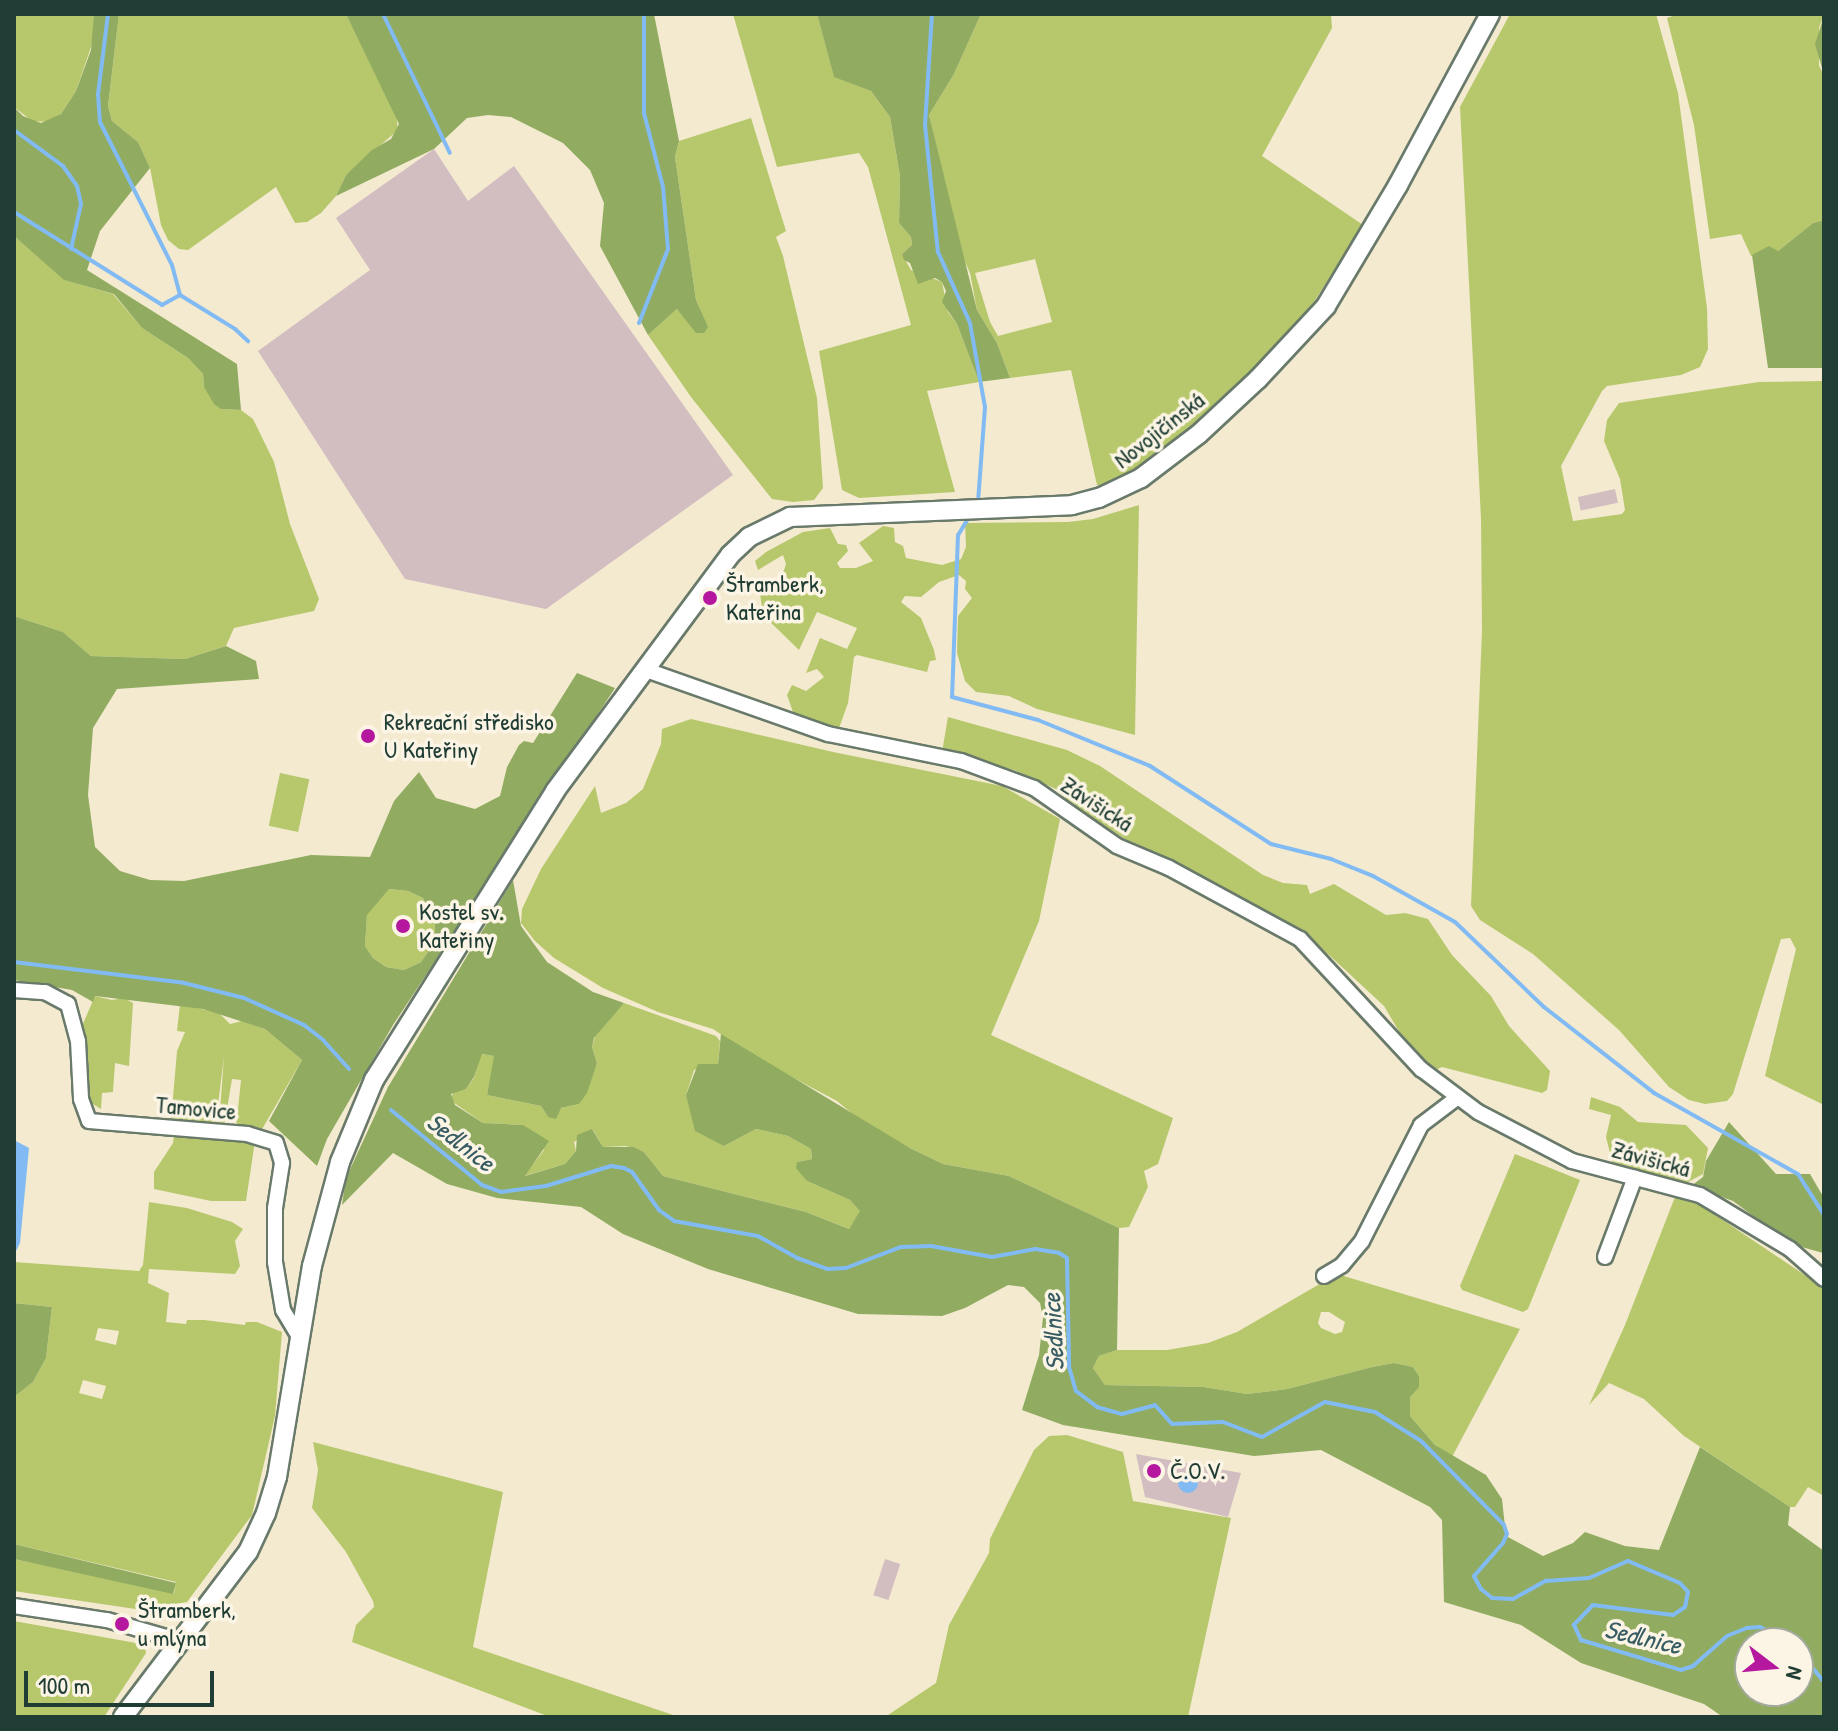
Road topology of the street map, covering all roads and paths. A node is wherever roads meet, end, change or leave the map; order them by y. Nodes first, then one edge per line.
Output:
1 (1490, 14) edge
2 (646, 670) junction
3 (14, 990) edge
4 (1458, 1097) junction
5 (1635, 1177) junction
6 (1605, 1257) dead end
7 (1324, 1276) dead end
8 (1824, 1279) edge
9 (298, 1335) junction
10 (14, 1606) edge
11 (180, 1641) junction
12 (123, 1717) edge

1 - 2 street, Novojičínská
2 - 4 street, Závišická
2 - 9 street, Novojičínská
3 - 9 street, Tamovice
4 - 5 street, Závišická
4 - 7 street
5 - 6 street
5 - 8 street, Závišická
9 - 11 street, Novojičínská
10 - 11 street
11 - 12 street, Novojičínská

